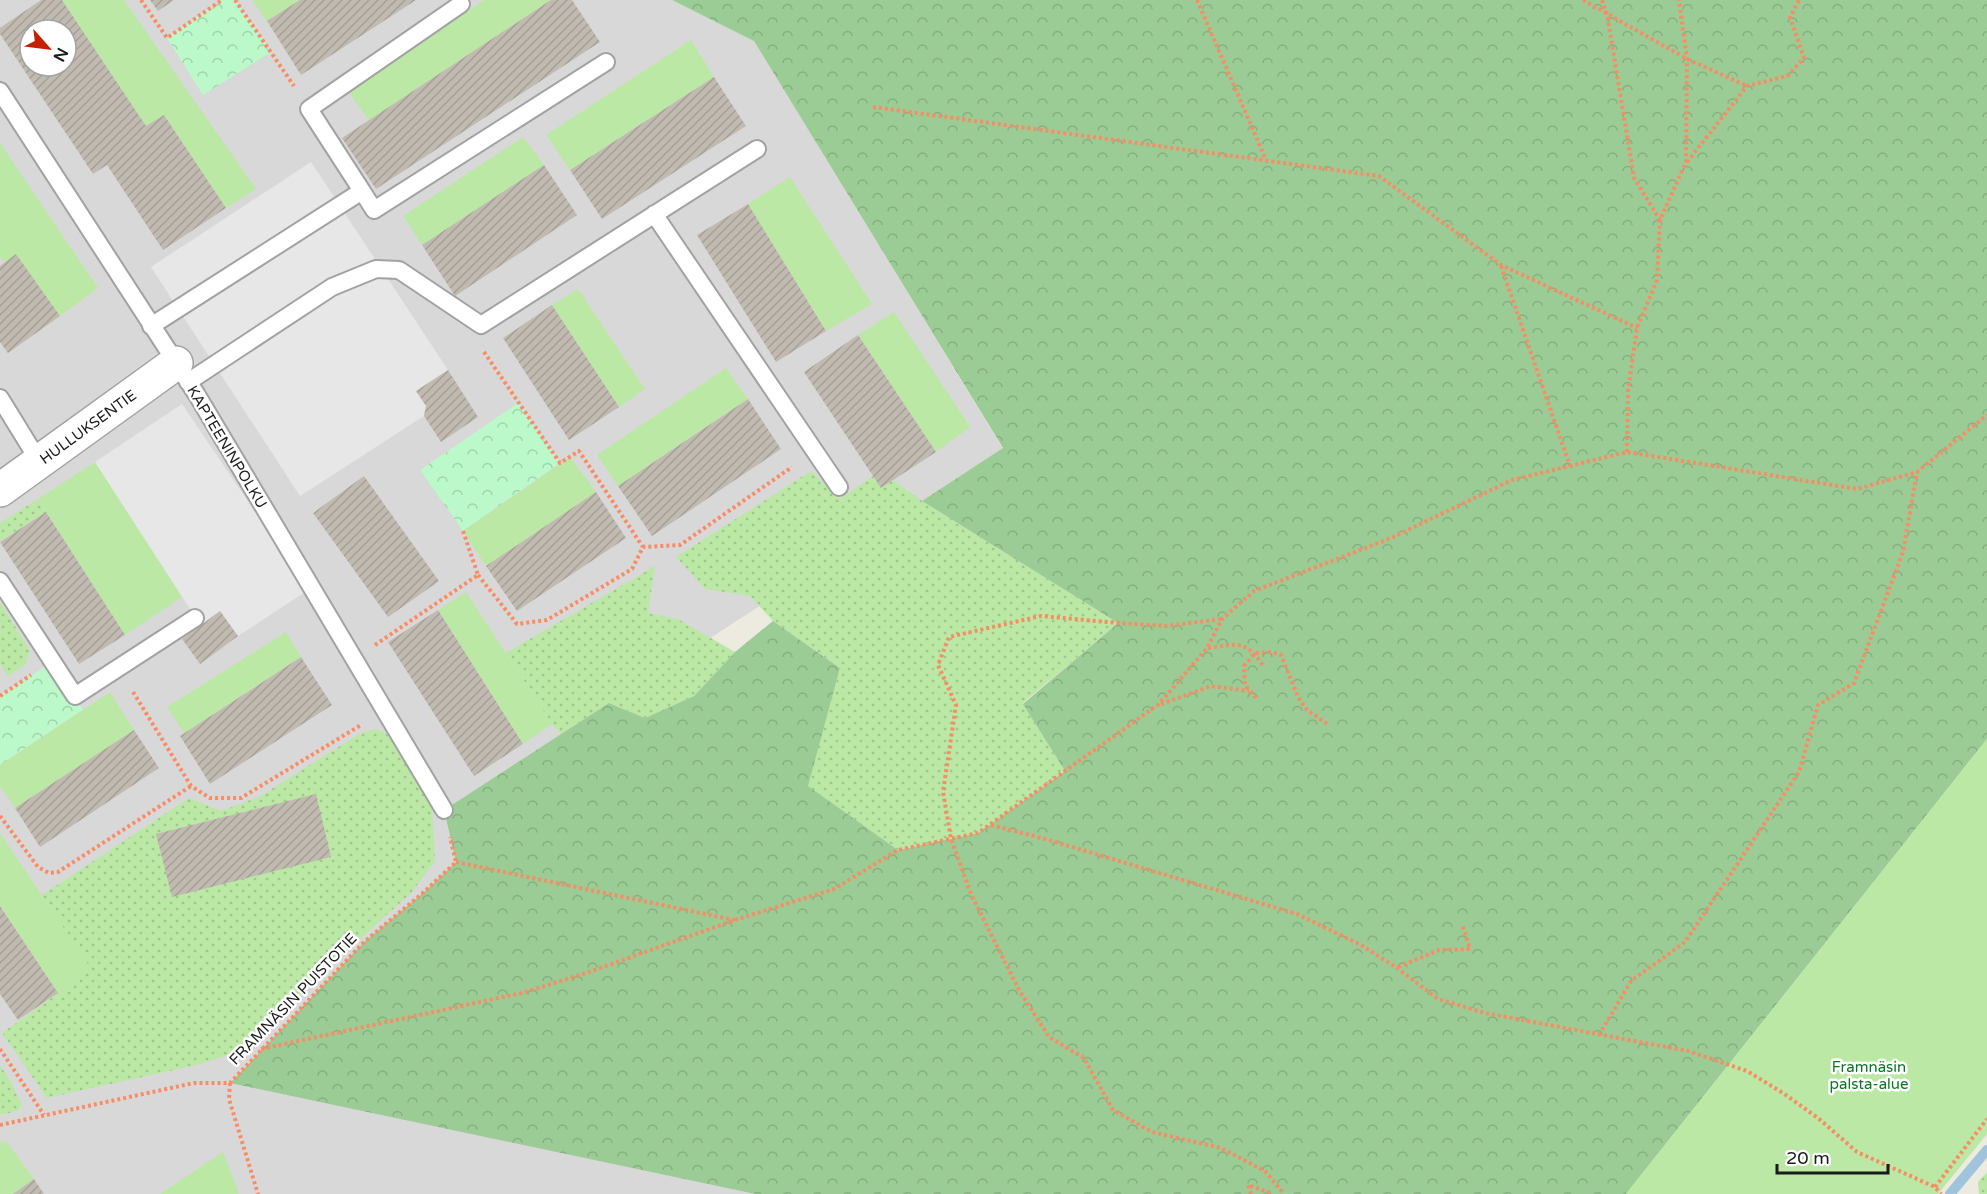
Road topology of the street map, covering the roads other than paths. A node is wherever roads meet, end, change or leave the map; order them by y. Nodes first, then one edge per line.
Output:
1 (461, 4) dead end
2 (606, 62) dead end
3 (0, 91) edge
4 (757, 149) dead end
5 (362, 191) junction
6 (654, 214) junction
7 (151, 326) junction
8 (182, 373) junction
9 (0, 398) edge
10 (40, 463) junction
11 (839, 487) dead end
12 (0, 490) edge
13 (0, 581) edge
14 (195, 618) dead end
15 (444, 810) road end

1 - 5 lane
2 - 5 lane
3 - 7 lane, KAPTEENINPOLKU
4 - 6 lane
5 - 7 lane
6 - 8 lane
6 - 11 lane
7 - 8 lane, KAPTEENINPOLKU
8 - 10 street, HULLUKSENTIE
8 - 15 lane, KAPTEENINPOLKU
9 - 10 lane
10 - 12 street, HULLUKSENTIE
13 - 14 lane

